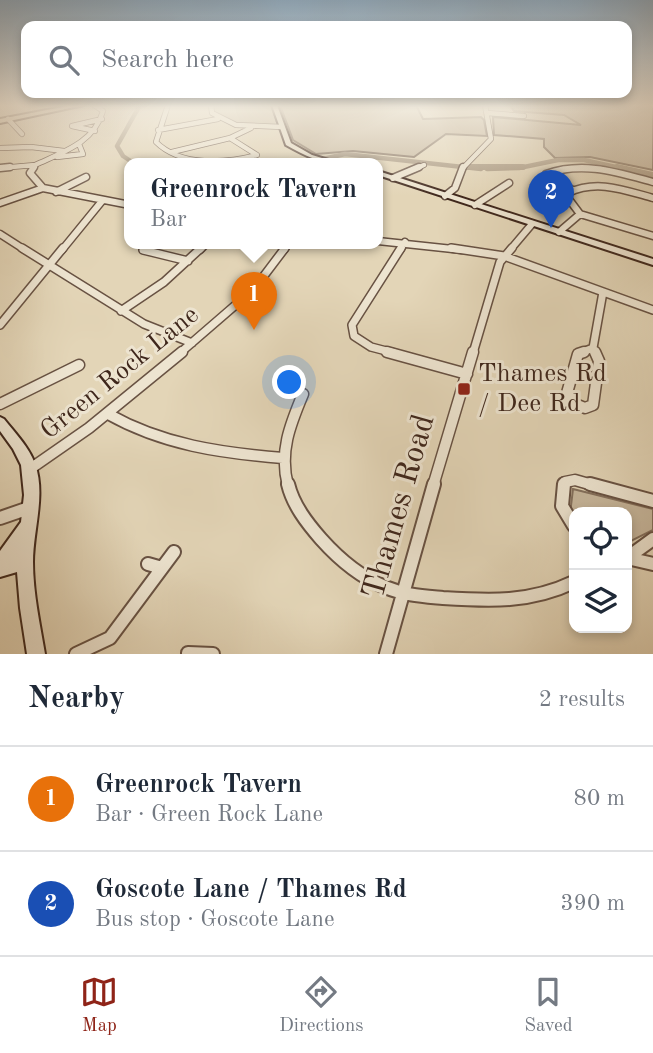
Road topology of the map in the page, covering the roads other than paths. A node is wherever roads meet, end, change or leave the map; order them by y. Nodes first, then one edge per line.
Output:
1 (89, 136) edge
2 (157, 136) edge
3 (235, 136) edge
4 (285, 136) edge
5 (490, 136) edge
6 (230, 138) junction
7 (79, 144) junction
8 (0, 148) edge
9 (64, 151) junction
10 (169, 153) junction
11 (53, 156) junction
12 (198, 158) edge
13 (229, 158) edge
14 (317, 158) edge
15 (424, 165) dead end
16 (34, 168) junction
17 (0, 170) edge
18 (383, 175) edge
19 (86, 177) dead end
20 (393, 178) junction
21 (493, 180) dead end
22 (653, 182) edge
23 (43, 188) junction
24 (573, 190) junction
25 (55, 192) junction
26 (445, 195) junction
27 (653, 198) edge
28 (102, 201) junction
29 (0, 203) edge
30 (124, 204) edge
31 (475, 205) junction
32 (580, 214) junction
33 (532, 224) junction
34 (559, 232) junction
35 (1, 235) edge
36 (653, 236) edge
37 (383, 241) edge
38 (405, 242) junction
39 (144, 249) edge
40 (200, 249) edge
41 (284, 249) edge
42 (504, 257) junction
43 (188, 261) junction
44 (653, 262) edge
45 (50, 266) junction
46 (603, 292) junction
47 (653, 310) edge
48 (121, 311) junction
49 (0, 325) edge
50 (192, 343) junction
51 (593, 348) junction
52 (79, 365) dead end
53 (467, 374) junction
54 (303, 394) dead end
55 (0, 404) edge
56 (108, 414) junction
57 (0, 422) edge
58 (283, 458) junction
59 (30, 469) junction
60 (653, 501) edge
61 (29, 508) junction
62 (0, 518) edge
63 (569, 521) edge
64 (26, 527) junction
65 (653, 539) edge
66 (174, 552) dead end
67 (632, 554) edge
68 (632, 559) edge
69 (24, 563) junction
70 (148, 564) dead end
71 (653, 564) edge
72 (0, 565) edge
73 (162, 568) junction
74 (0, 570) edge
75 (569, 584) edge
76 (401, 593) junction
77 (188, 653) edge
78 (36, 654) edge
79 (76, 654) edge
80 (213, 654) edge
81 (386, 654) edge

1 - 7 street
2 - 10 street
3 - 6 street
4 - 14 street
5 - 26 street
6 - 10 street
6 - 13 street
7 - 9 street
7 - 11 street
8 - 9 street
9 - 11 street
10 - 12 street
11 - 16 street
15 - 20 street
16 - 17 street
16 - 23 street
18 - 20 street
19 - 25 street
20 - 26 street
21 - 31 street
22 - 24 street
23 - 25 street
23 - 29 street
24 - 27 street
24 - 32 street
25 - 28 street
26 - 31 street
28 - 30 street
28 - 45 street
31 - 33 street
32 - 34 street
32 - 36 street
33 - 34 street
33 - 42 street, Thames Road
34 - 44 street
35 - 45 street
37 - 38 street
38 - 42 street
38 - 53 street
39 - 43 street
40 - 43 street
41 - 50 street, Green Rock Lane
42 - 46 street
42 - 53 street, Thames Road
43 - 48 street
45 - 48 street
45 - 49 street
46 - 47 street
46 - 51 street
48 - 50 street
50 - 56 street, Green Rock Lane
51 - 51 street
52 - 55 street
53 - 76 street, Thames Road
54 - 58 street
56 - 58 street
56 - 59 street, Green Rock Lane
57 - 59 street
58 - 76 street
59 - 61 street
60 - 63 street
61 - 62 street
61 - 64 street
64 - 69 street
64 - 72 street
65 - 67 street
66 - 73 street
68 - 71 street
69 - 74 street
69 - 78 street
70 - 73 street
73 - 79 street
75 - 76 street
76 - 81 street, Thames Road
77 - 80 street

